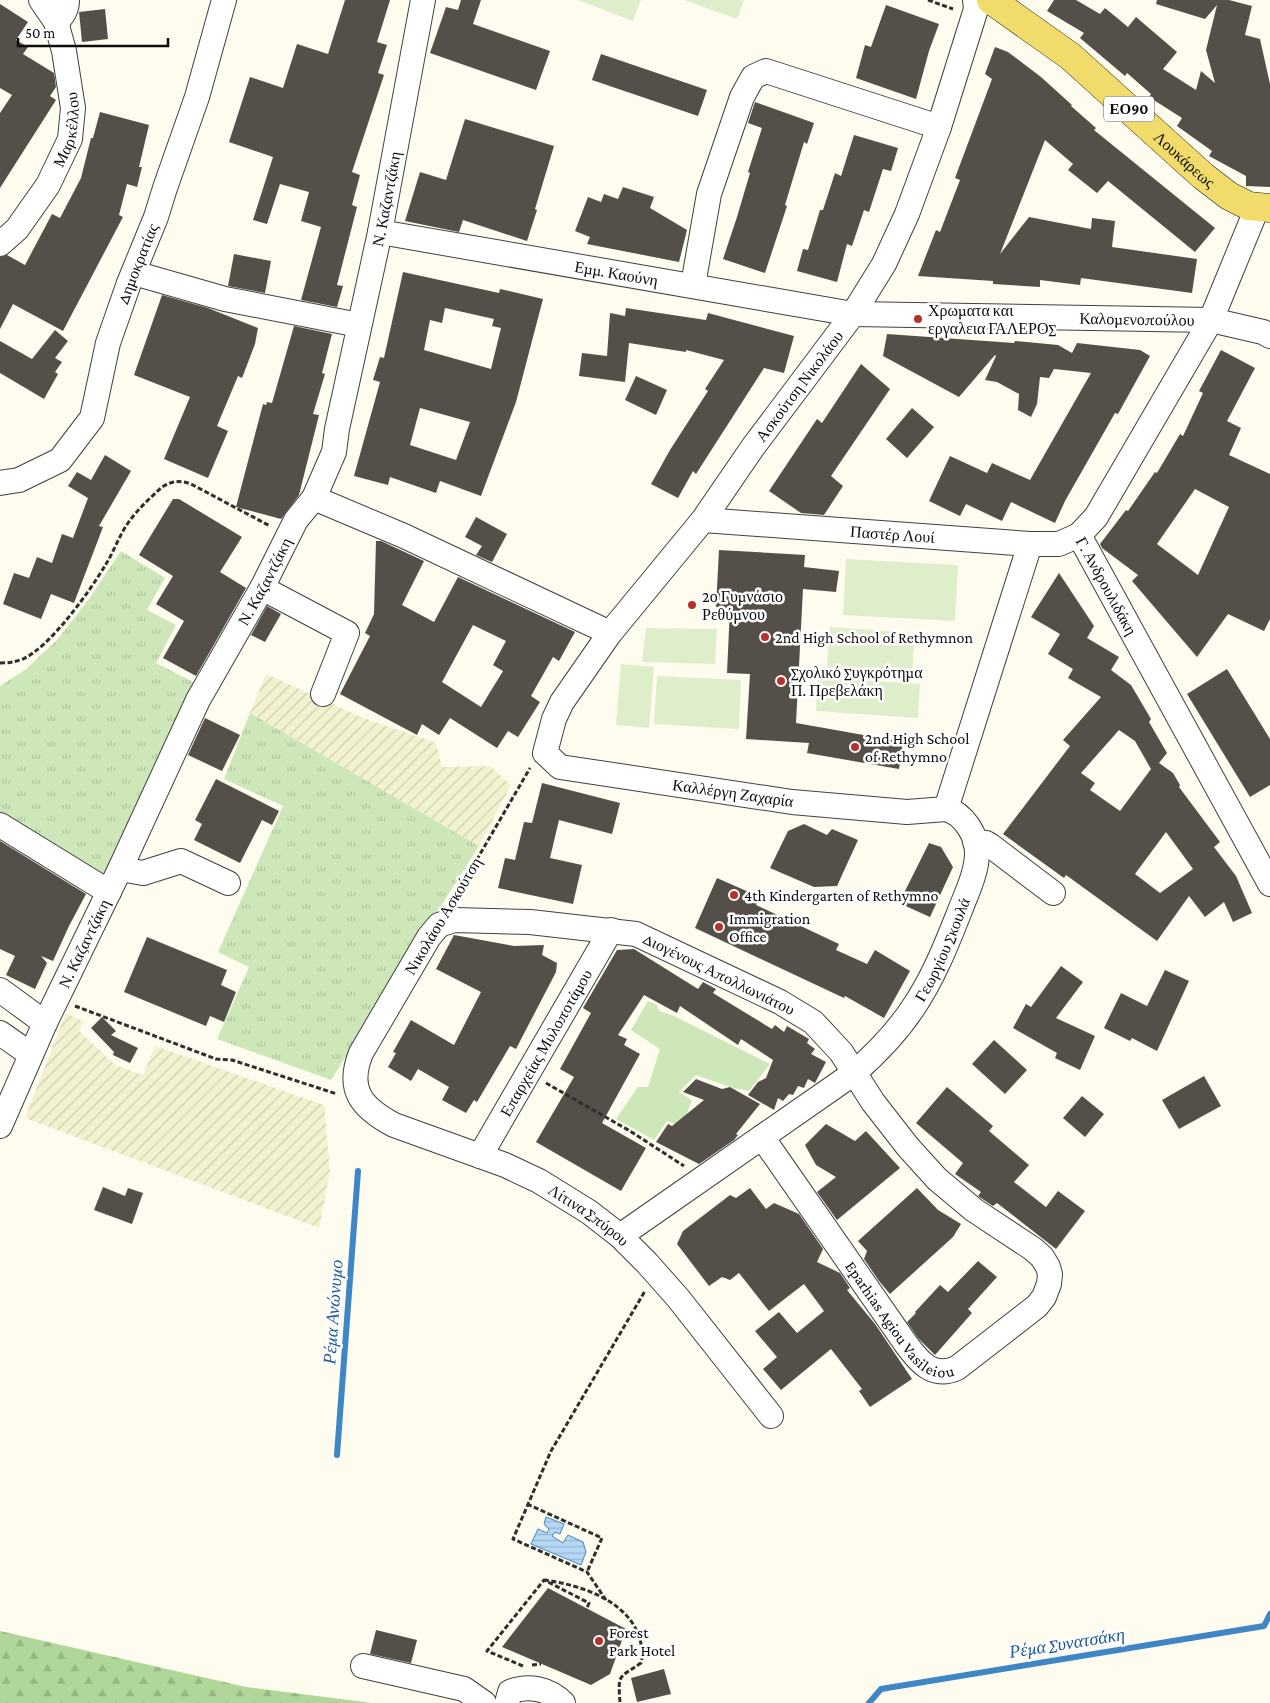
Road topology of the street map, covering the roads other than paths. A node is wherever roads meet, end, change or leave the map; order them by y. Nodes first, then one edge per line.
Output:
1 (40, 0) edge
2 (66, 0) edge
3 (224, 0) edge
4 (423, 0) edge
5 (975, 0) edge
6 (991, 0) edge
7 (56, 22) junction
8 (939, 127) junction
9 (1264, 208) edge
10 (380, 232) junction
11 (0, 244) edge
12 (134, 273) junction
13 (693, 285) junction
14 (853, 314) junction
15 (1211, 320) junction
16 (359, 325) junction
17 (1270, 336) edge
18 (0, 483) edge
19 (314, 498) junction
20 (702, 520) junction
21 (1080, 535) junction
22 (1030, 544) junction
23 (262, 588) junction
24 (610, 633) junction
25 (323, 694) dead end
26 (547, 743) joint
27 (946, 809) junction
28 (0, 825) edge
29 (975, 842) junction
30 (120, 869) junction
31 (228, 883) dead end
32 (1270, 884) edge
33 (109, 892) junction
34 (1053, 893) dead end
35 (439, 925) joint
36 (611, 930) junction
37 (0, 990) edge
38 (44, 1023) junction
39 (0, 1033) edge
40 (30, 1054) junction
41 (854, 1073) junction
42 (357, 1090) joint
43 (0, 1126) edge
44 (762, 1137) junction
45 (480, 1156) junction
46 (620, 1236) junction
47 (1046, 1263) joint
48 (771, 1416) dead end
49 (363, 1666) dead end
50 (484, 1703) edge
51 (507, 1703) edge
52 (563, 1703) edge

1 - 7 street
2 - 7 street
3 - 12 street, Δημοκρατίας
4 - 10 street, Ν. Καζαντζάκη
5 - 8 street, Ασκούτση Νικολάου
6 - 9 main road, Λουκάρεως / ΕΟ90
7 - 11 street, Μαρκέλλου
8 - 13 street
8 - 14 street, Ασκούτση Νικολάου
9 - 15 street, Γ. Ανδρουλιδάκη
10 - 13 street, Εμμ. Καούνη
10 - 16 street, Ν. Καζαντζάκη
12 - 16 street
12 - 18 street, Δημοκρατίας
13 - 14 street, Εμμ. Καούνη
14 - 15 street, Καλομενοπούλου
14 - 20 street, Ασκούτση Νικολάου
15 - 17 street, Καλομενοπούλου
15 - 21 street, Γ. Ανδρουλιδάκη
16 - 19 street, Ν. Καζαντζάκη
19 - 23 street, Ν. Καζαντζάκη
19 - 24 street
20 - 22 street, Παστέρ Λουί
20 - 24 street, Ασκούτση Νικολάου
21 - 22 street, Παστέρ Λουί
21 - 32 street, Γ. Ανδρουλιδάκη
22 - 27 street
23 - 25 street
23 - 30 street, Ν. Καζαντζάκη
24 - 26 street, Ασκούτση Νικολάου
26 - 27 street, Καλλέργη Ζαχαρία
27 - 29 street, Γεωργίου Σκουλά
28 - 33 street
29 - 34 street
29 - 41 street, Γεωργίου Σκουλά
30 - 31 street
30 - 33 street, Ν. Καζαντζάκη
33 - 38 street, Ν. Καζαντζάκη
35 - 36 street, Διογένους Απολλωνιάτου
35 - 42 street, Νικολάου Ασκούτση
36 - 41 street, Διογένους Απολλωνιάτου
36 - 45 street, Επαρχείας Μυλοποτάμου
37 - 38 street
38 - 40 street, Ν. Καζαντζάκη
39 - 40 street
40 - 43 street, Ν. Καζαντζάκη
41 - 44 street, Γεωργίου Σκουλά
41 - 47 street, Διογένους Απολλωνιάτου
42 - 45 street, Λίτινα Σπύρου
44 - 46 street, Γεωργίου Σκουλά
44 - 47 street, Eparhias Agiou Vasileiou
45 - 46 street, Λίτινα Σπύρου
46 - 48 street, Λίτινα Σπύρου
49 - 50 street
51 - 52 street

